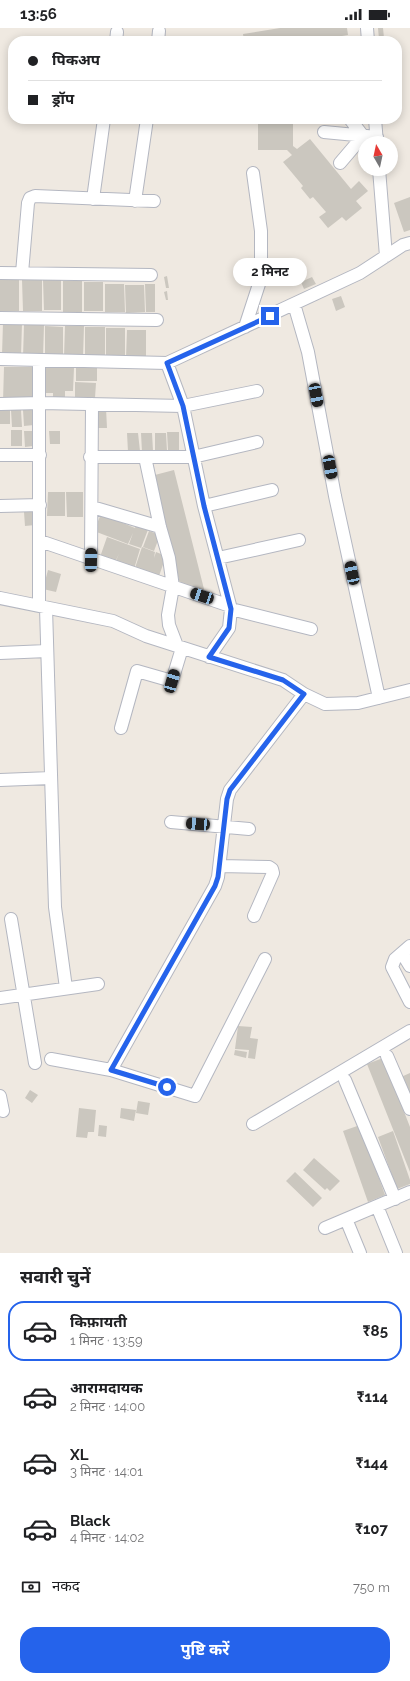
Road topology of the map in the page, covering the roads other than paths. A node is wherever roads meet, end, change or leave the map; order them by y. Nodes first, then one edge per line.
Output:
1 (103, 124) edge
2 (146, 124) edge
3 (354, 124) edge
4 (375, 124) edge
5 (324, 132) dead end
6 (363, 136) joint
7 (377, 136) edge
8 (358, 142) edge
9 (340, 163) dead end
10 (253, 173) dead end
11 (380, 176) edge
12 (93, 199) junction
13 (135, 201) junction
14 (154, 201) dead end
15 (410, 243) edge
16 (386, 256) junction
17 (0, 273) edge
18 (22, 273) junction
19 (151, 275) dead end
20 (294, 304) junction
21 (0, 318) edge
22 (157, 320) dead end
23 (245, 327) junction
24 (0, 359) edge
25 (39, 361) junction
26 (167, 363) junction
27 (257, 391) dead end
28 (40, 403) junction
29 (0, 404) edge
30 (92, 404) junction
31 (183, 406) junction
32 (257, 442) dead end
33 (0, 455) edge
34 (40, 455) junction
35 (90, 457) junction
36 (145, 457) junction
37 (193, 457) junction
38 (272, 490) dead end
39 (40, 505) junction
40 (0, 506) edge
41 (204, 506) junction
42 (92, 507) junction
43 (160, 527) junction
44 (299, 540) dead end
45 (40, 541) junction
46 (218, 558) junction
47 (91, 560) junction
48 (173, 587) junction
49 (0, 598) edge
50 (42, 607) junction
51 (230, 608) junction
52 (311, 629) dead end
53 (180, 647) junction
54 (47, 650) junction
55 (0, 653) edge
56 (209, 657) junction
57 (410, 690) edge
58 (304, 694) junction
59 (379, 698) junction
60 (121, 728) dead end
61 (51, 778) junction
62 (0, 780) edge
63 (171, 822) dead end
64 (224, 826) junction
65 (249, 829) dead end
66 (220, 866) junction
67 (254, 916) dead end
68 (11, 919) dead end
69 (406, 949) edge
70 (266, 960) dead end
71 (410, 966) edge
72 (98, 984) dead end
73 (66, 988) junction
74 (24, 994) junction
75 (0, 998) edge
76 (410, 1002) edge
77 (410, 1031) edge
78 (387, 1056) dead end
79 (51, 1059) dead end
80 (35, 1063) dead end
81 (111, 1070) junction
82 (345, 1080) dead end
83 (0, 1096) edge
84 (410, 1109) edge
85 (3, 1111) dead end
86 (253, 1124) dead end
87 (409, 1195) edge
88 (395, 1199) junction
89 (378, 1206) junction
90 (346, 1219) junction
91 (325, 1228) dead end
92 (360, 1253) edge
93 (396, 1253) edge

1 - 12 street
2 - 13 street
3 - 6 street
4 - 7 street
5 - 6 street
8 - 9 street
10 - 23 street
11 - 16 street
12 - 13 street
12 - 18 street
13 - 14 street
15 - 16 street
16 - 20 street
17 - 18 street
18 - 19 street
20 - 23 street
20 - 59 street
21 - 22 street
23 - 26 street
24 - 25 street
25 - 26 street
25 - 28 street
26 - 31 street
27 - 31 street
28 - 29 street
28 - 30 street
28 - 34 street
30 - 31 street
30 - 35 street
31 - 37 street
32 - 37 street
33 - 34 street
34 - 39 street
35 - 36 street
35 - 42 street
36 - 37 street
36 - 43 street
37 - 41 street
38 - 41 street
39 - 40 street
39 - 45 street
41 - 46 street
42 - 43 street
42 - 47 street
43 - 48 street
44 - 46 street
45 - 47 street
45 - 50 street
46 - 51 street
47 - 48 street
48 - 51 street
48 - 53 street
49 - 50 street
50 - 53 street
50 - 54 street
51 - 52 street
51 - 56 street
53 - 56 street
53 - 60 street
54 - 55 street
54 - 61 street
56 - 58 street
57 - 59 street
58 - 59 street
58 - 64 street
61 - 62 street
61 - 73 street
63 - 64 street
64 - 65 street
64 - 66 street
66 - 67 street
66 - 81 street
68 - 74 street
69 - 71 street
69 - 76 street
70 - 81 street
72 - 73 street
73 - 74 street
74 - 75 street
74 - 80 street
77 - 86 street
78 - 84 street
79 - 81 street
82 - 88 street
83 - 85 street
87 - 88 street
88 - 89 street
89 - 90 street
89 - 93 street
90 - 91 street
90 - 92 street

